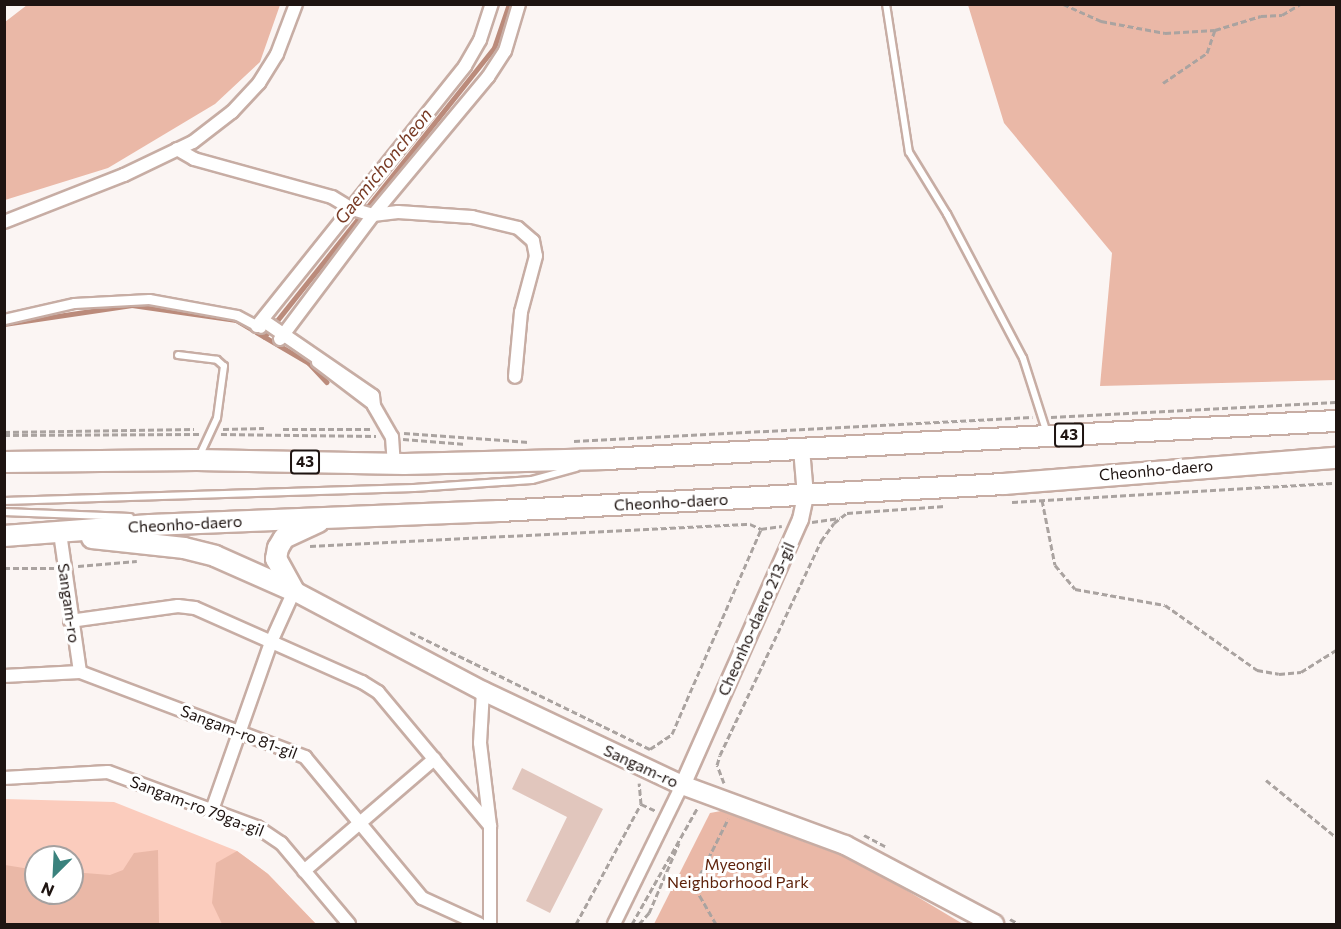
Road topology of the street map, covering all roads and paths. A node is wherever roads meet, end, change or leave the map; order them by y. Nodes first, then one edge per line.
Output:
1 (296, 4) edge
2 (492, 4) edge
3 (519, 4) edge
4 (886, 4) edge
5 (1063, 4) edge
6 (1300, 4) edge
7 (1215, 30) junction
8 (1163, 83) dead end
9 (177, 150) junction
10 (352, 209) junction
11 (373, 215) junction
12 (4, 222) edge
13 (4, 319) edge
14 (261, 325) junction
15 (280, 334) junction
16 (178, 356) dead end
17 (514, 377) dead end
18 (1336, 402) edge
19 (1042, 417) junction
20 (1336, 421) edge
21 (264, 428) dead end
22 (194, 429) dead end
23 (217, 429) dead end
24 (283, 429) dead end
25 (378, 429) dead end
26 (889, 432) dead end
27 (4, 434) edge
28 (209, 434) junction
29 (398, 435) junction
30 (1048, 436) junction
31 (562, 442) dead end
32 (539, 443) dead end
33 (571, 446) dead end
34 (535, 447) dead end
35 (801, 448) junction
36 (1336, 458) edge
37 (606, 459) junction
38 (197, 460) junction
39 (4, 462) edge
40 (394, 464) junction
41 (1039, 481) junction
42 (1336, 483) edge
43 (805, 495) junction
44 (4, 501) edge
45 (1042, 501) junction
46 (1008, 502) dead end
47 (951, 506) dead end
48 (4, 512) edge
49 (327, 518) junction
50 (223, 521) junction
51 (60, 533) junction
52 (4, 536) edge
53 (308, 546) dead end
54 (145, 561) dead end
55 (64, 567) junction
56 (4, 568) edge
57 (294, 591) junction
58 (70, 621) junction
59 (409, 632) dead end
60 (271, 642) junction
61 (1336, 650) edge
62 (80, 672) junction
63 (4, 676) edge
64 (483, 692) junction
65 (239, 731) junction
66 (434, 759) junction
67 (4, 778) edge
68 (1266, 780) dead end
69 (722, 782) dead end
70 (682, 785) junction
71 (642, 804) dead end
72 (708, 805) dead end
73 (212, 810) junction
74 (360, 822) junction
75 (490, 826) junction
76 (725, 827) dead end
77 (1336, 837) edge
78 (678, 842) junction
79 (304, 871) junction
80 (349, 924) edge
81 (479, 924) edge
82 (490, 924) edge
83 (576, 924) edge
84 (614, 924) edge
85 (632, 924) edge
86 (639, 924) edge
87 (717, 924) edge
88 (994, 924) edge

1 - 9 street
2 - 10 street
3 - 11 street
4 - 19 lane
5 - 7 path
6 - 7 path
7 - 8 path
9 - 10 street
9 - 12 street
10 - 11 street
10 - 14 street
11 - 15 street
11 - 17 street
13 - 14 street
14 - 15 street
15 - 29 street
16 - 28 lane
18 - 19 path
19 - 30 lane
19 - 31 path
20 - 30 main road, 43
21 - 23 path
22 - 27 path
24 - 25 path
26 - 33 path
27 - 28 path
28 - 29 path
28 - 38 lane
29 - 32 path
29 - 34 path
29 - 40 street
30 - 35 main road, 43
35 - 37 main road, 43
35 - 43 street, Cheonho-daero 213-gil
36 - 41 main road, Cheonho-daero
37 - 40 main road, 43
37 - 44 lane
38 - 39 main road, 43
38 - 40 main road, 43
41 - 43 main road, Cheonho-daero
41 - 45 path
42 - 45 path
43 - 49 main road, Cheonho-daero
43 - 70 street, Cheonho-daero 213-gil
45 - 46 path
45 - 61 path
47 - 69 path
48 - 50 lane
49 - 50 main road, Cheonho-daero
49 - 57 main road
50 - 51 main road, Cheonho-daero
51 - 52 main road, Cheonho-daero
51 - 55 street, Sangam-ro
51 - 57 main road
53 - 59 path
54 - 55 path
55 - 56 path
55 - 58 street, Sangam-ro
57 - 60 street
57 - 64 main road, Sangam-ro
58 - 60 street
58 - 62 street, Sangam-ro
60 - 65 street
60 - 66 street
62 - 63 street, Sangam-ro 81-gil
62 - 65 street, Sangam-ro 81-gil
64 - 70 main road, Sangam-ro
64 - 75 street
65 - 73 street
65 - 74 street, Sangam-ro 81-gil
66 - 74 street
66 - 75 street
67 - 73 street, Sangam-ro 79ga-gil
68 - 77 path
70 - 84 street
70 - 88 main road, Sangam-ro
71 - 83 path
72 - 78 path
73 - 79 street, Sangam-ro 79ga-gil
74 - 79 street
74 - 81 street, Sangam-ro 81-gil
75 - 82 street
76 - 87 path
78 - 85 path
78 - 86 path
79 - 80 street, Sangam-ro 79ga-gil

